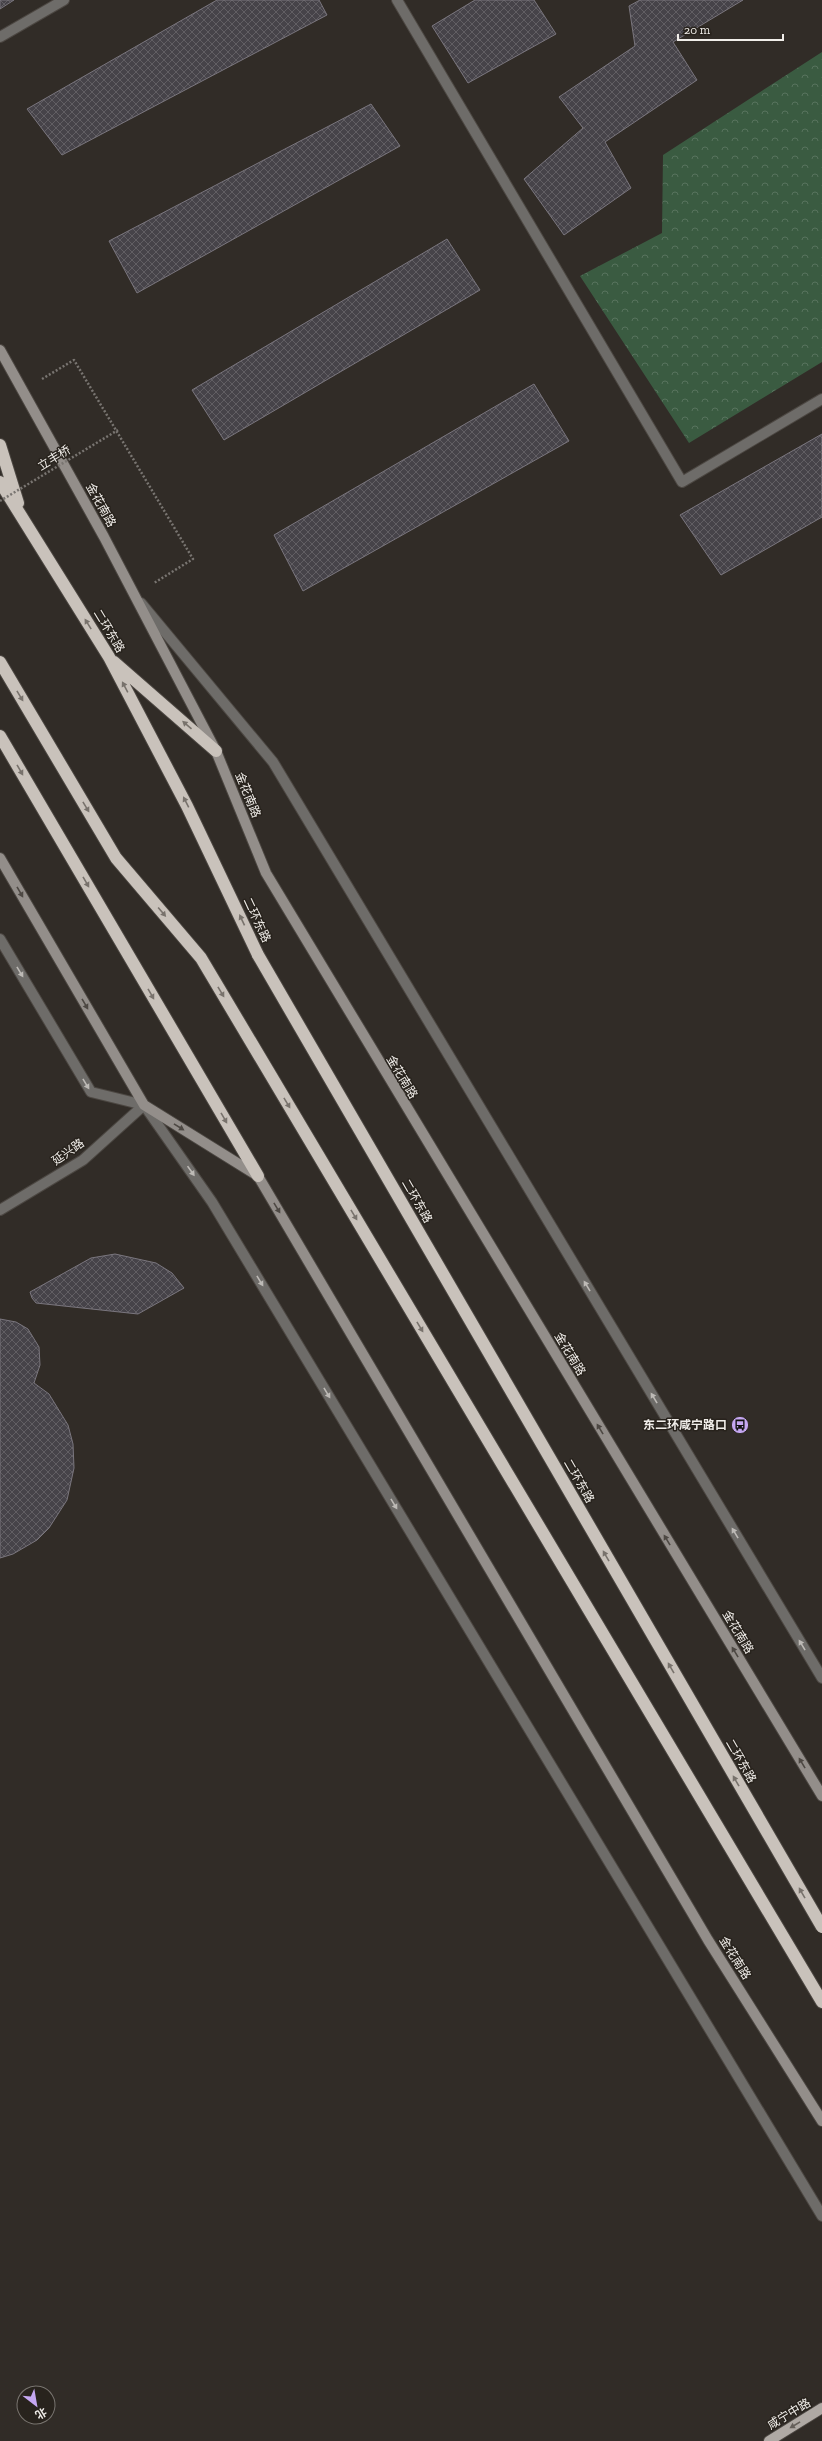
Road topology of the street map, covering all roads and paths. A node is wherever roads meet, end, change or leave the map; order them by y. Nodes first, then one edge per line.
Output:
1 (64, 0) edge
2 (397, 0) edge
3 (0, 36) edge
4 (0, 350) edge
5 (23, 390) junction
6 (822, 398) edge
7 (118, 430) junction
8 (0, 446) edge
9 (0, 482) edge
10 (0, 501) edge
11 (23, 518) junction
12 (134, 595) junction
13 (109, 657) junction
14 (0, 662) edge
15 (0, 736) edge
16 (216, 751) junction
17 (0, 858) edge
18 (0, 939) edge
19 (144, 1105) junction
20 (258, 1176) junction
21 (0, 1210) edge
22 (822, 1678) edge
23 (822, 1796) edge
24 (822, 1926) edge
25 (822, 2002) edge
26 (822, 2121) edge
27 (822, 2216) edge
28 (822, 2408) edge
29 (769, 2441) edge

1 - 3 street
2 - 6 street
4 - 5 main road, 金花南路
5 - 7 path
5 - 12 main road, 金花南路
7 - 10 path, 立丰桥, bridge
7 - 12 path
8 - 11 highway
9 - 11 highway, 二环东路
13 -> 11 highway, 二环东路
12 - 16 main road, 金花南路
22 -> 12 street
16 -> 13 highway
24 -> 13 highway, 二环东路, bridge
14 -> 25 highway
15 -> 20 highway
23 -> 16 main road, 金花南路
17 -> 19 main road, 金花南路
18 -> 19 street
19 -> 20 main road, 金花南路
19 - 21 street, 延兴路
19 -> 27 street
20 -> 26 main road, 金花南路
28 -> 29 main road, 咸宁中路

